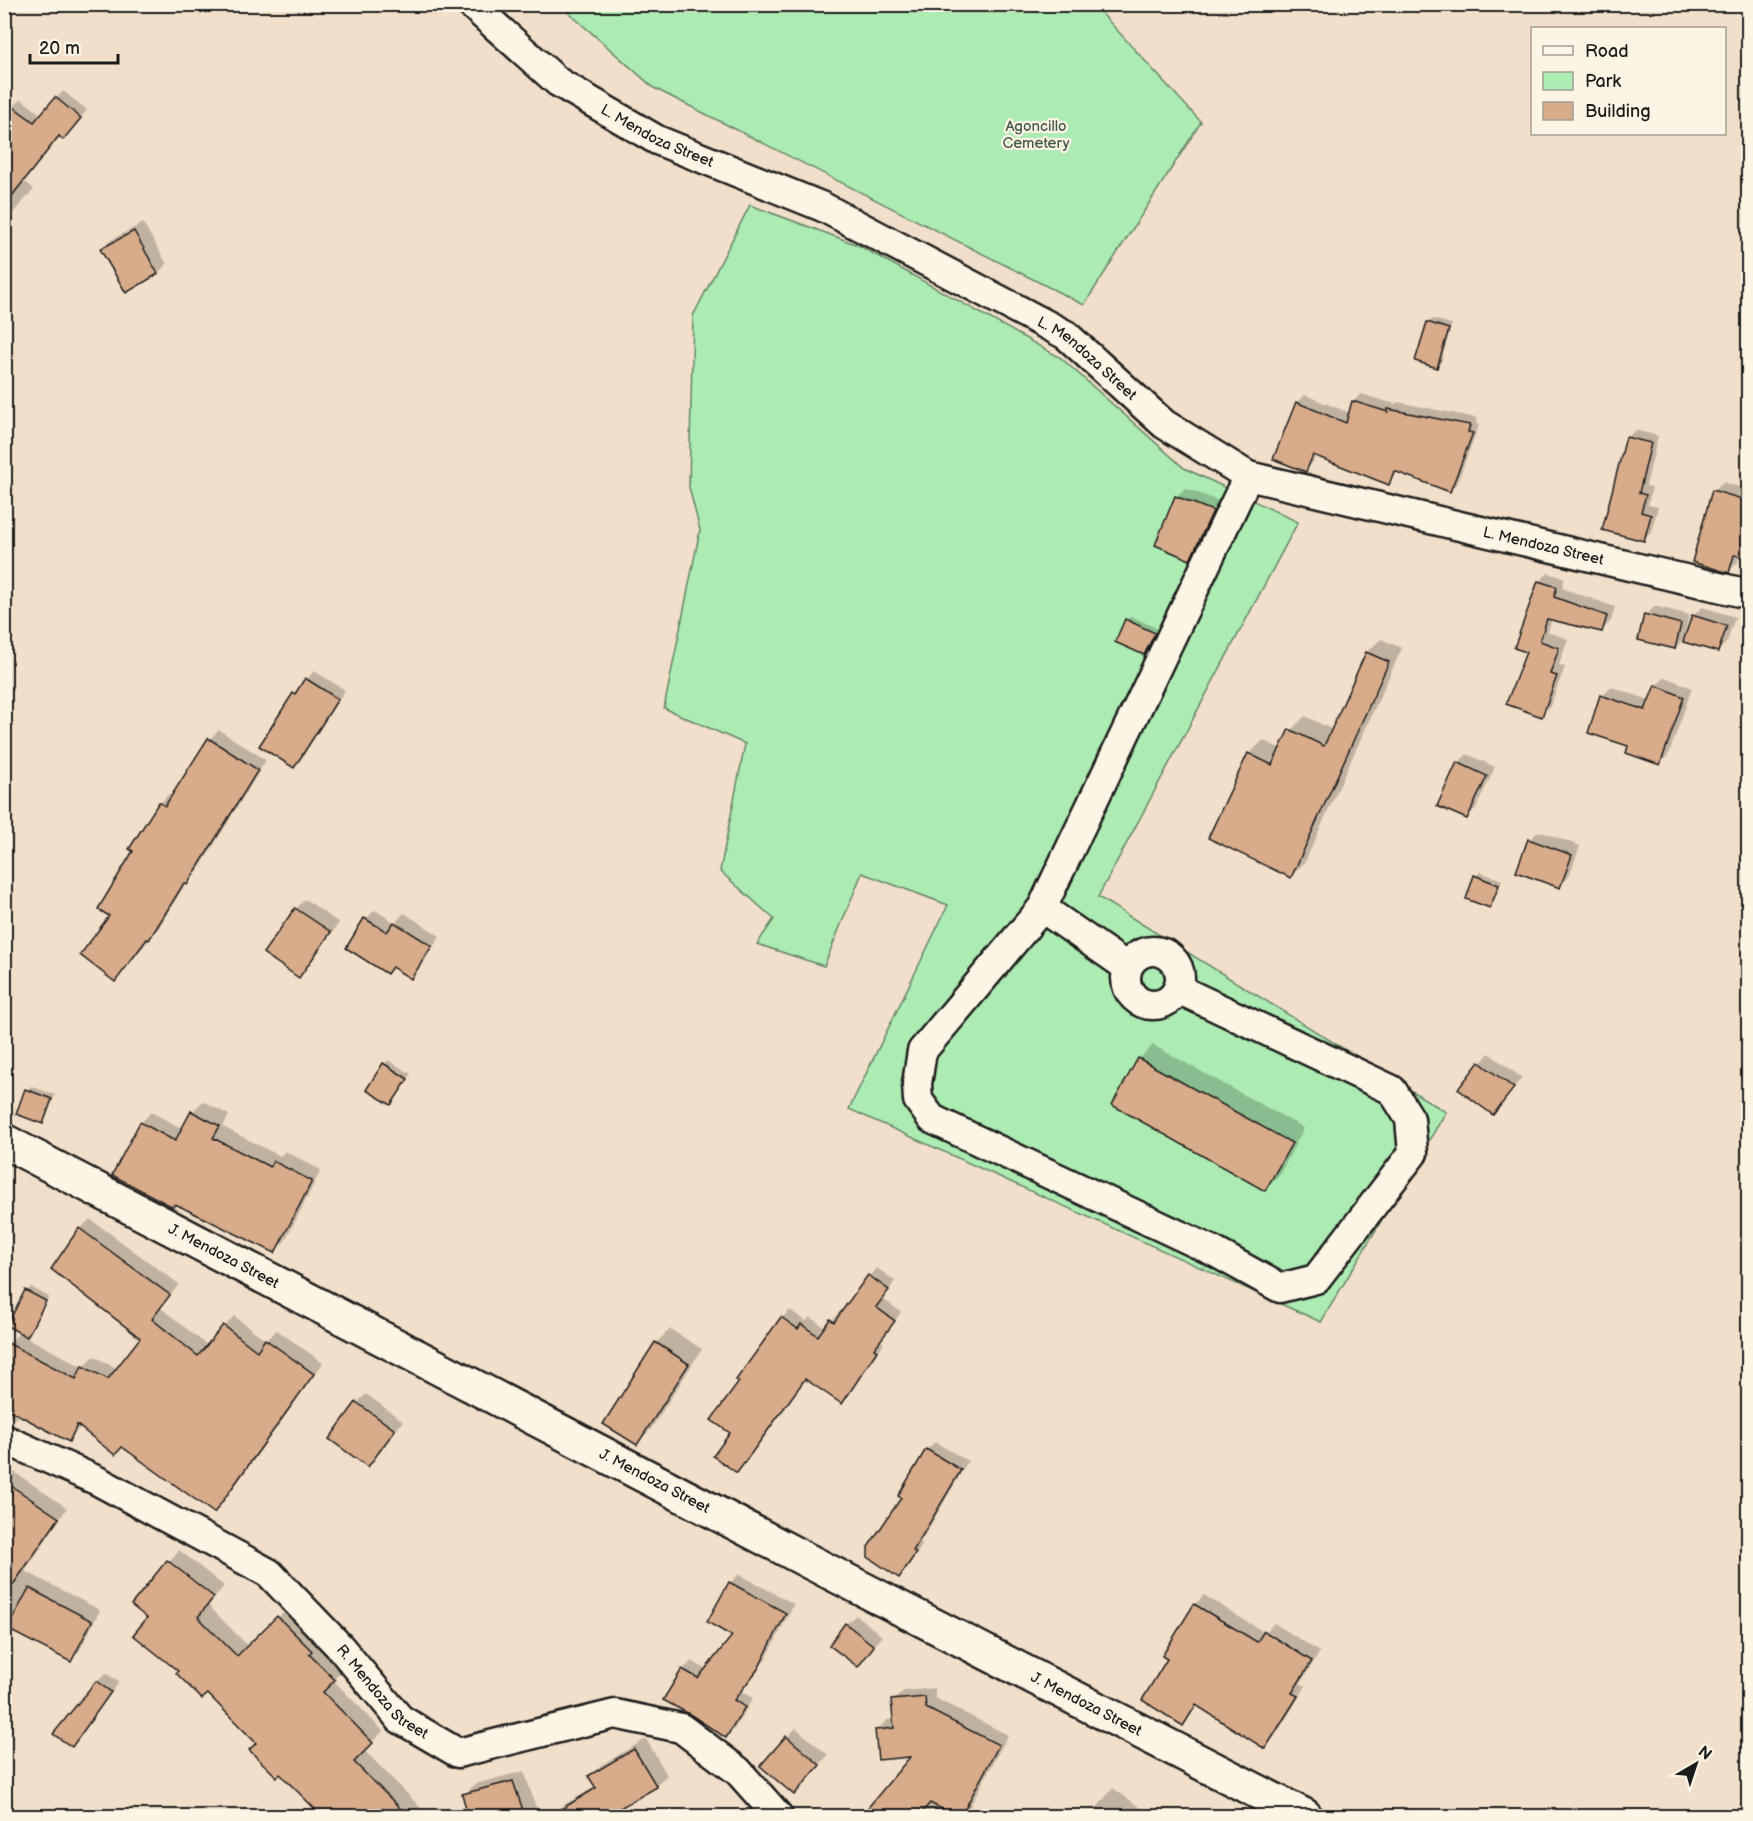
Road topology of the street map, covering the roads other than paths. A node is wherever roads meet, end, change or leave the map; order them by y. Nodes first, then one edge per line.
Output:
1 (471, 4) edge
2 (1248, 476) junction
3 (1749, 594) edge
4 (1042, 908) junction
5 (1127, 967) junction
6 (1178, 989) junction
7 (4, 1141) edge
8 (4, 1439) edge
9 (778, 1816) edge
10 (1305, 1816) edge

1 - 2 street, L. Mendoza Street
2 - 3 street, L. Mendoza Street
2 - 4 street
4 - 5 street
4 - 6 street
5 - 6 street
5 - 6 street
7 - 10 main road, J. Mendoza Street
8 - 9 street, R. Mendoza Street

